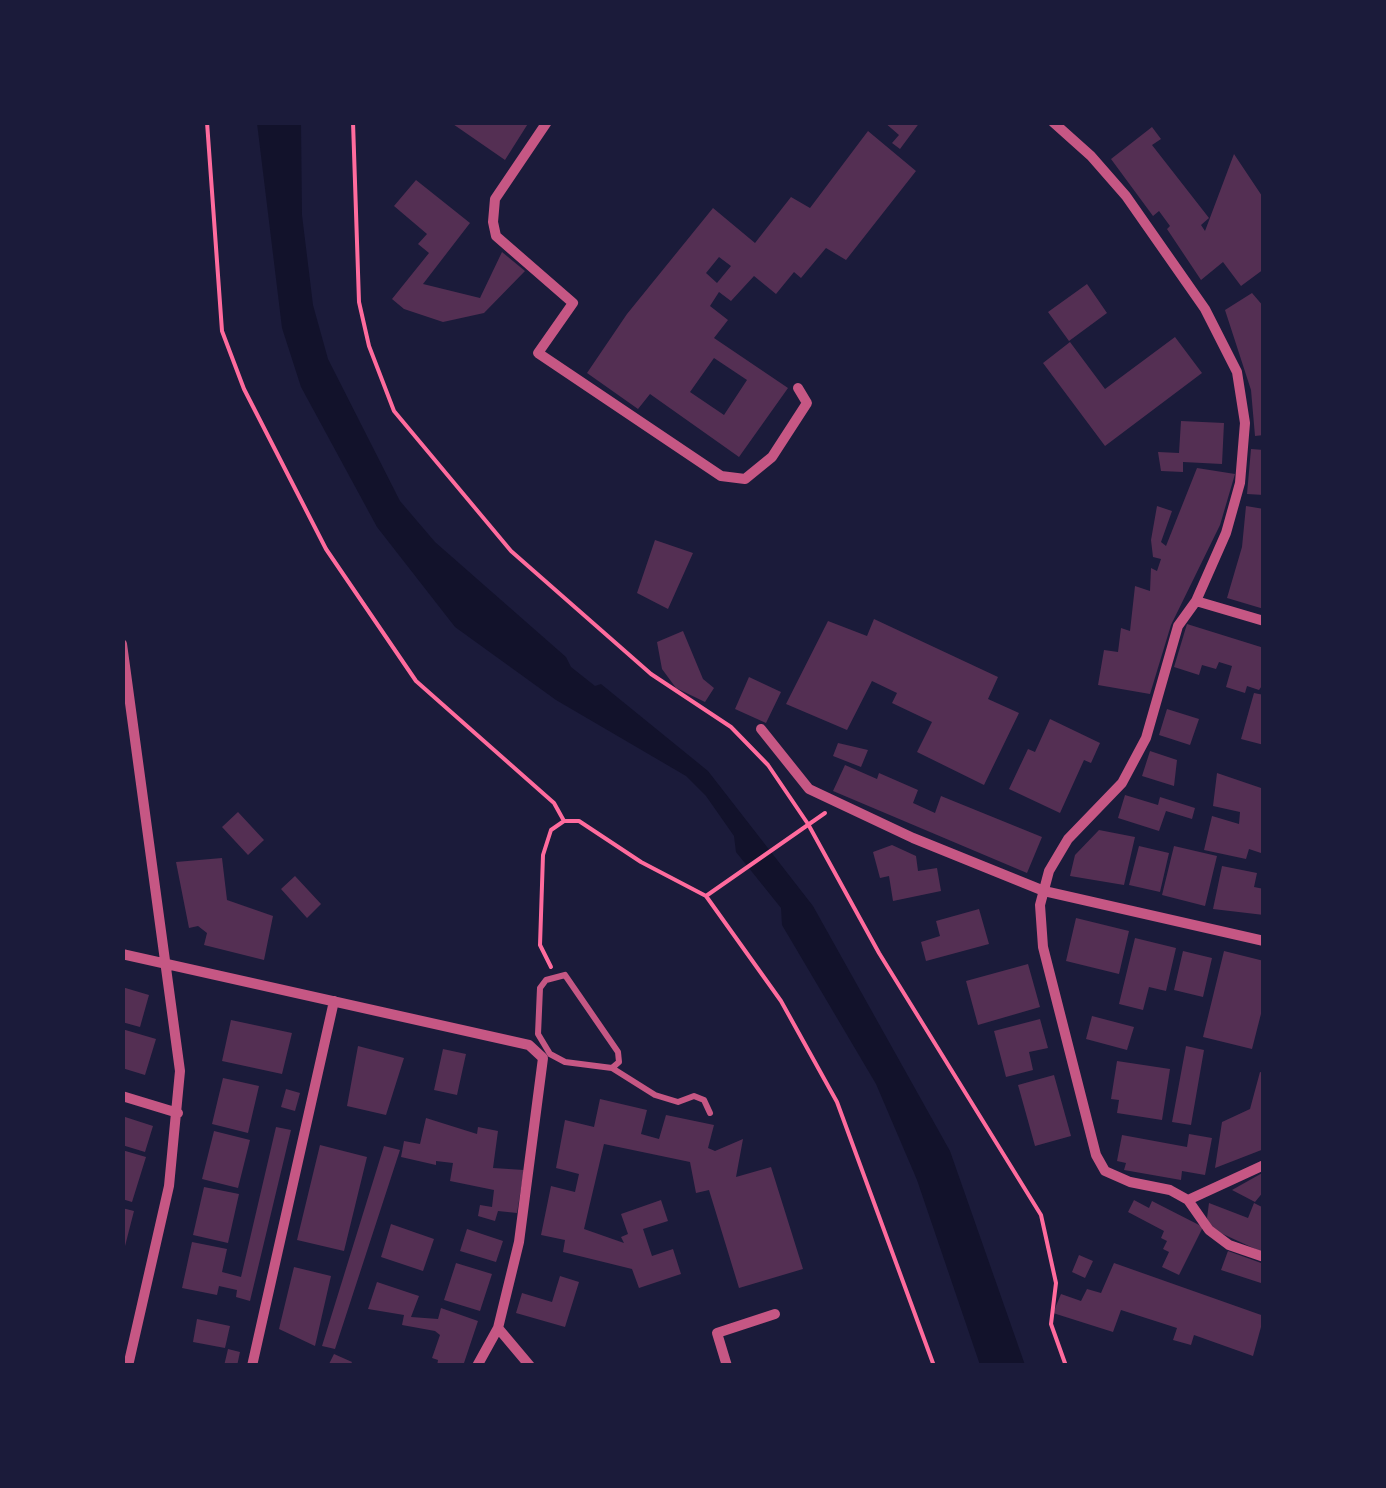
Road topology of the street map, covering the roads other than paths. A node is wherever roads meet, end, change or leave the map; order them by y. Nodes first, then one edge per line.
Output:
1 (547, 122) edge
2 (1052, 122) edge
3 (798, 388) dead end
4 (1196, 601) junction
5 (1264, 621) edge
6 (122, 644) edge
7 (760, 729) dead end
8 (1044, 890) junction
9 (1264, 941) edge
10 (122, 954) edge
11 (167, 965) junction
12 (334, 1001) junction
13 (547, 1056) junction
14 (612, 1068) junction
15 (122, 1096) edge
16 (710, 1113) dead end
17 (178, 1114) junction
18 (1264, 1165) edge
19 (1188, 1200) junction
20 (1264, 1258) edge
21 (775, 1314) dead end
22 (498, 1328) junction
23 (128, 1366) edge
24 (252, 1366) edge
25 (478, 1366) edge
26 (530, 1366) edge
27 (727, 1366) edge

1 - 3 street
2 - 4 street
4 - 5 street
4 - 8 street
6 - 11 street
7 - 8 street
8 - 9 street
8 - 19 street
10 - 11 street
11 - 12 street
11 - 17 street
12 - 13 street
12 - 24 street
13 - 14 lane
13 - 14 lane
13 - 22 street
14 - 16 lane
15 - 17 street
17 - 23 street
18 - 19 street
19 - 20 street
21 - 27 street
22 - 25 street
22 - 26 street

